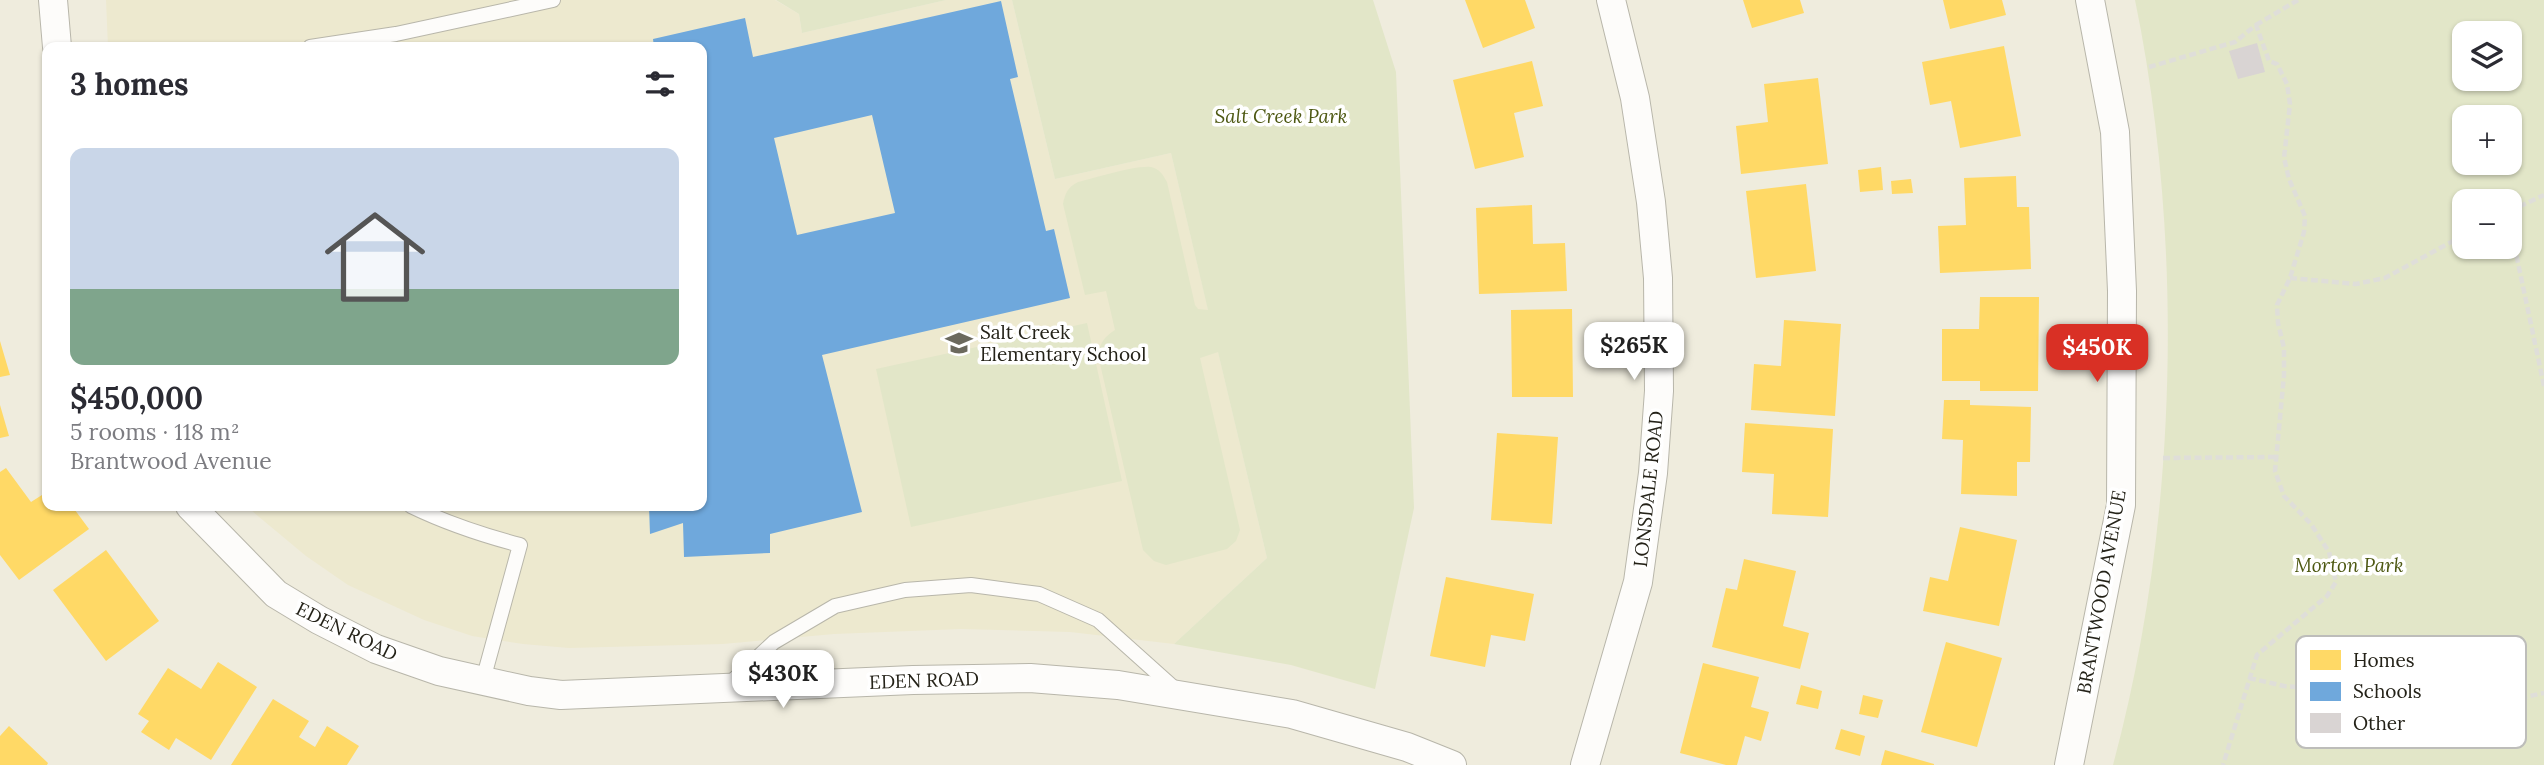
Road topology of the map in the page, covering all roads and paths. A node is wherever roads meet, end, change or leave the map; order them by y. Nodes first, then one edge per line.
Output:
1 (53, 0) edge
2 (554, 0) edge
3 (1611, 0) edge
4 (2090, 0) edge
5 (2298, 0) edge
6 (2256, 25) junction
7 (57, 42) edge
8 (343, 42) edge
9 (2149, 67) dead end
10 (2544, 195) edge
11 (2522, 205) edge
12 (2452, 242) edge
13 (2517, 259) edge
14 (2290, 278) junction
15 (2544, 386) edge
16 (2276, 457) junction
17 (2162, 458) dead end
18 (195, 511) edge
19 (422, 511) edge
20 (2249, 678) junction
21 (483, 680) junction
22 (725, 688) junction
23 (2296, 688) edge
24 (2544, 693) edge
25 (1181, 695) junction
26 (2526, 697) edge
27 (1452, 765) edge
28 (1585, 765) edge
29 (2069, 765) edge
30 (2223, 765) edge

1 - 7 street
2 - 8 lane
3 - 28 street, LONSDALE ROAD
4 - 29 street, BRANTWOOD AVENUE
5 - 6 path
6 - 9 path
6 - 14 path
10 - 11 path
12 - 14 path
13 - 15 path
14 - 16 path
16 - 17 path
16 - 20 path
18 - 21 street, EDEN ROAD
19 - 21 lane
20 - 23 path
20 - 30 path
21 - 22 street, EDEN ROAD
22 - 25 street, EDEN ROAD
22 - 25 lane
24 - 26 path
25 - 27 street, EDEN ROAD

